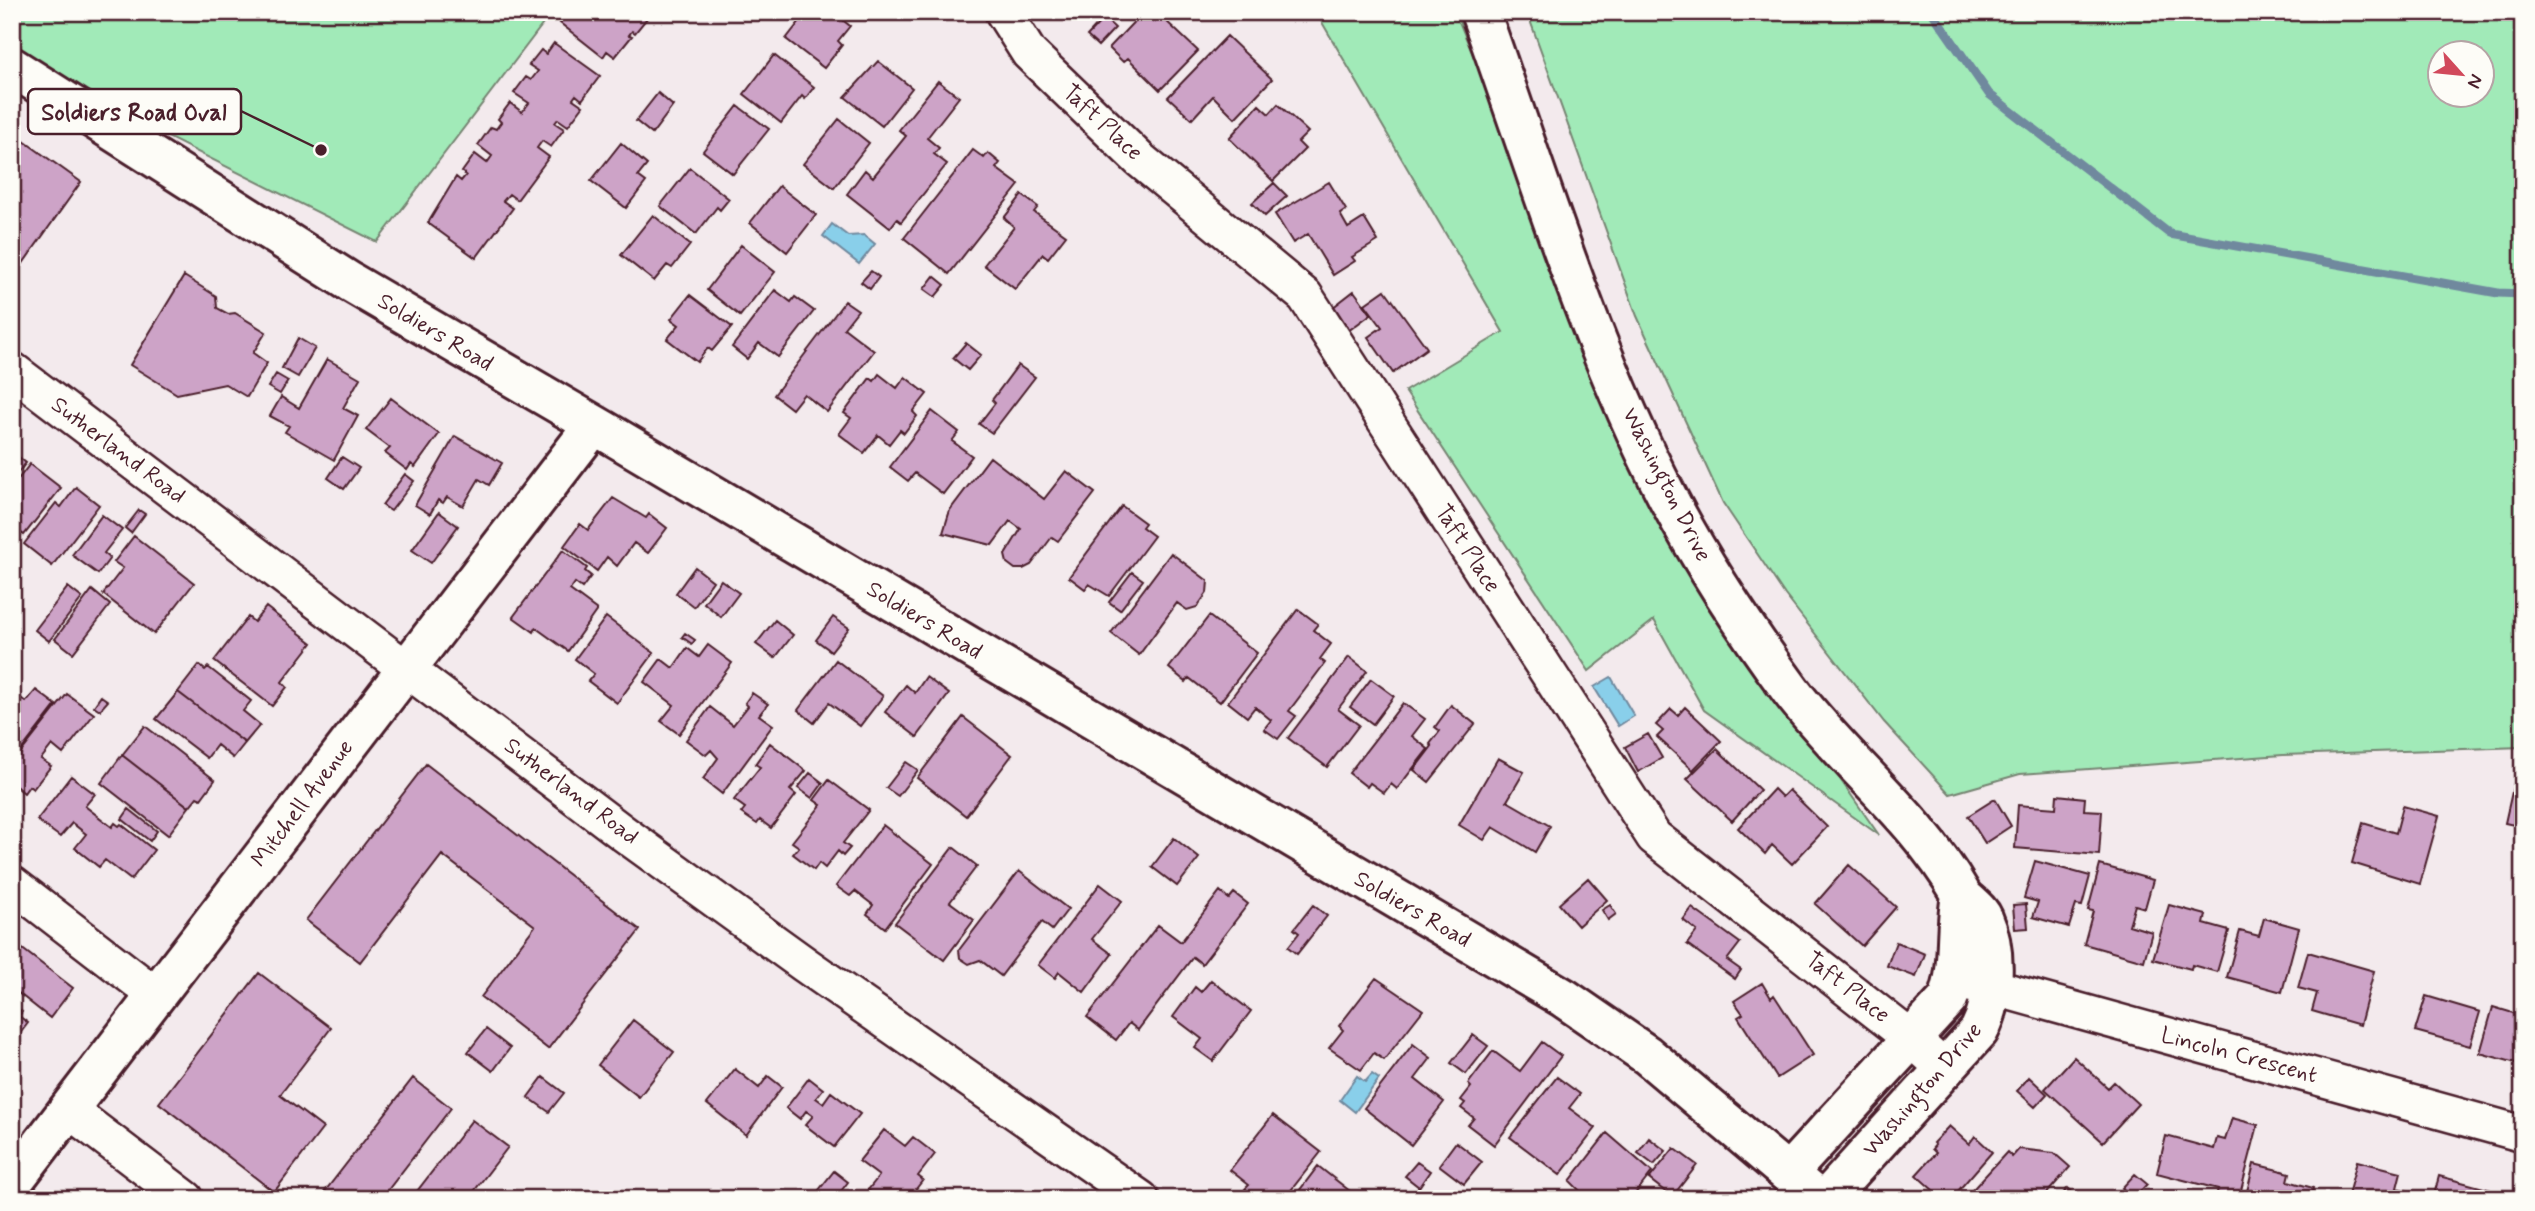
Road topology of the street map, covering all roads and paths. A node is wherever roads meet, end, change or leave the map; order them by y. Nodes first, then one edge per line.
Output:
1 (1003, 12) edge
2 (1480, 12) edge
3 (12, 67) edge
4 (12, 370) edge
5 (594, 425) junction
6 (407, 667) junction
7 (12, 884) edge
8 (1973, 985) junction
9 (157, 996) junction
10 (1913, 1040) junction
11 (1947, 1070) junction
12 (69, 1110) junction
13 (2523, 1134) edge
14 (1790, 1172) junction
15 (12, 1183) edge
16 (186, 1199) edge
17 (1141, 1199) edge
18 (1818, 1199) edge
19 (1826, 1199) edge

1 - 10 street, Taft Place
2 - 8 street, Washington Drive
3 - 5 street, Soldiers Road
4 - 6 street, Sutherland Road
5 - 6 street, Mitchell Avenue
5 - 14 street, Soldiers Road
6 - 9 street, Mitchell Avenue
6 - 17 street, Sutherland Road
7 - 9 street
8 - 10 street, Washington Drive
8 - 11 street, Washington Drive
8 - 13 street, Lincoln Crescent
9 - 12 street, Mitchell Avenue
10 - 11 street, Taft Place
10 - 14 street, Washington Drive
11 - 19 street, Washington Drive
12 - 15 street, Mitchell Avenue
12 - 16 street
14 - 18 street, Soldiers Road

